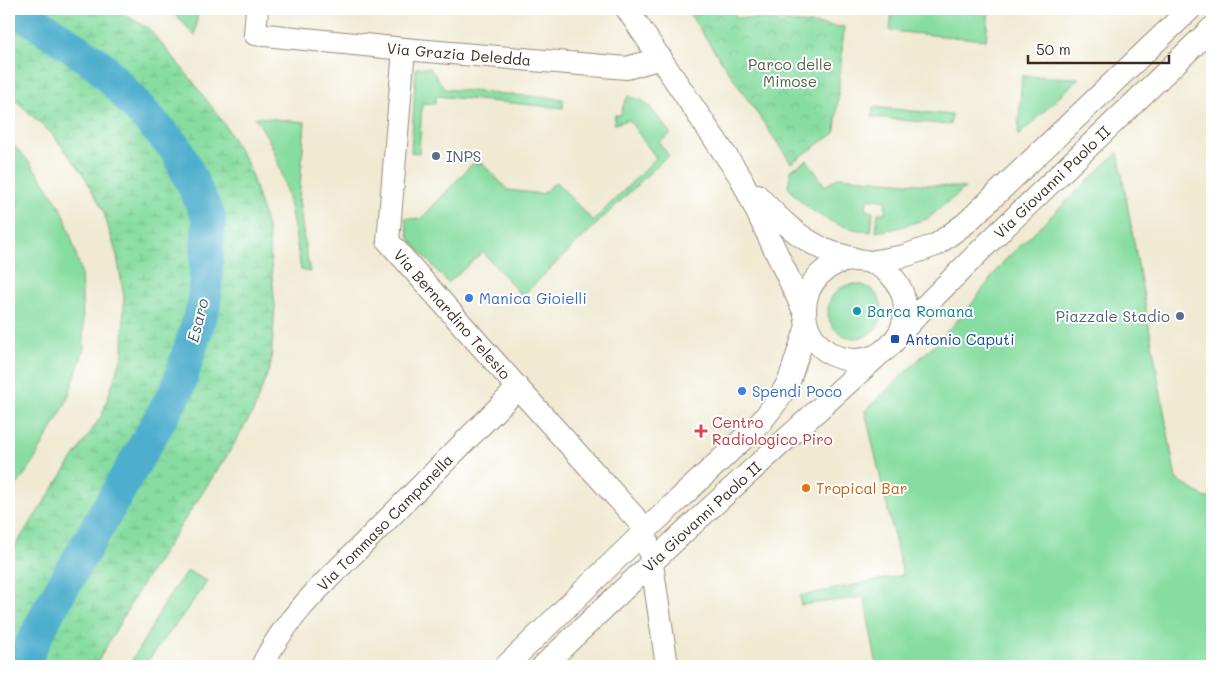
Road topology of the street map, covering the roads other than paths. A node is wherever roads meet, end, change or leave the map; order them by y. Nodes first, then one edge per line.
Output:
1 (257, 9) edge
2 (627, 9) edge
3 (1190, 9) edge
4 (1212, 28) edge
5 (404, 49) junction
6 (661, 58) junction
7 (741, 178) junction
8 (864, 261) junction
9 (806, 319) junction
10 (890, 345) junction
11 (518, 388) junction
12 (645, 531) junction
13 (652, 564) junction
14 (262, 666) edge
15 (506, 666) edge
16 (543, 666) edge
17 (667, 666) edge

1 - 5 street, Via Grazia Deledda
2 - 6 street
3 - 8 street, Via Giovanni Paolo II
4 - 10 street, Via Giovanni Paolo II
5 - 6 street, Via Grazia Deledda
5 - 11 street, Via Bernardino Telesio
6 - 7 street
7 - 8 street
7 - 9 street
8 - 9 street
8 - 10 street
9 - 10 street
9 - 12 street, Via Giovanni Paolo II
10 - 13 street, Via Giovanni Paolo II
11 - 12 street, Via Bernardino Telesio
11 - 14 street, Via Tommaso Campanella
12 - 13 street
12 - 15 street, Via Giovanni Paolo II
13 - 16 street, Via Giovanni Paolo II
13 - 17 street

